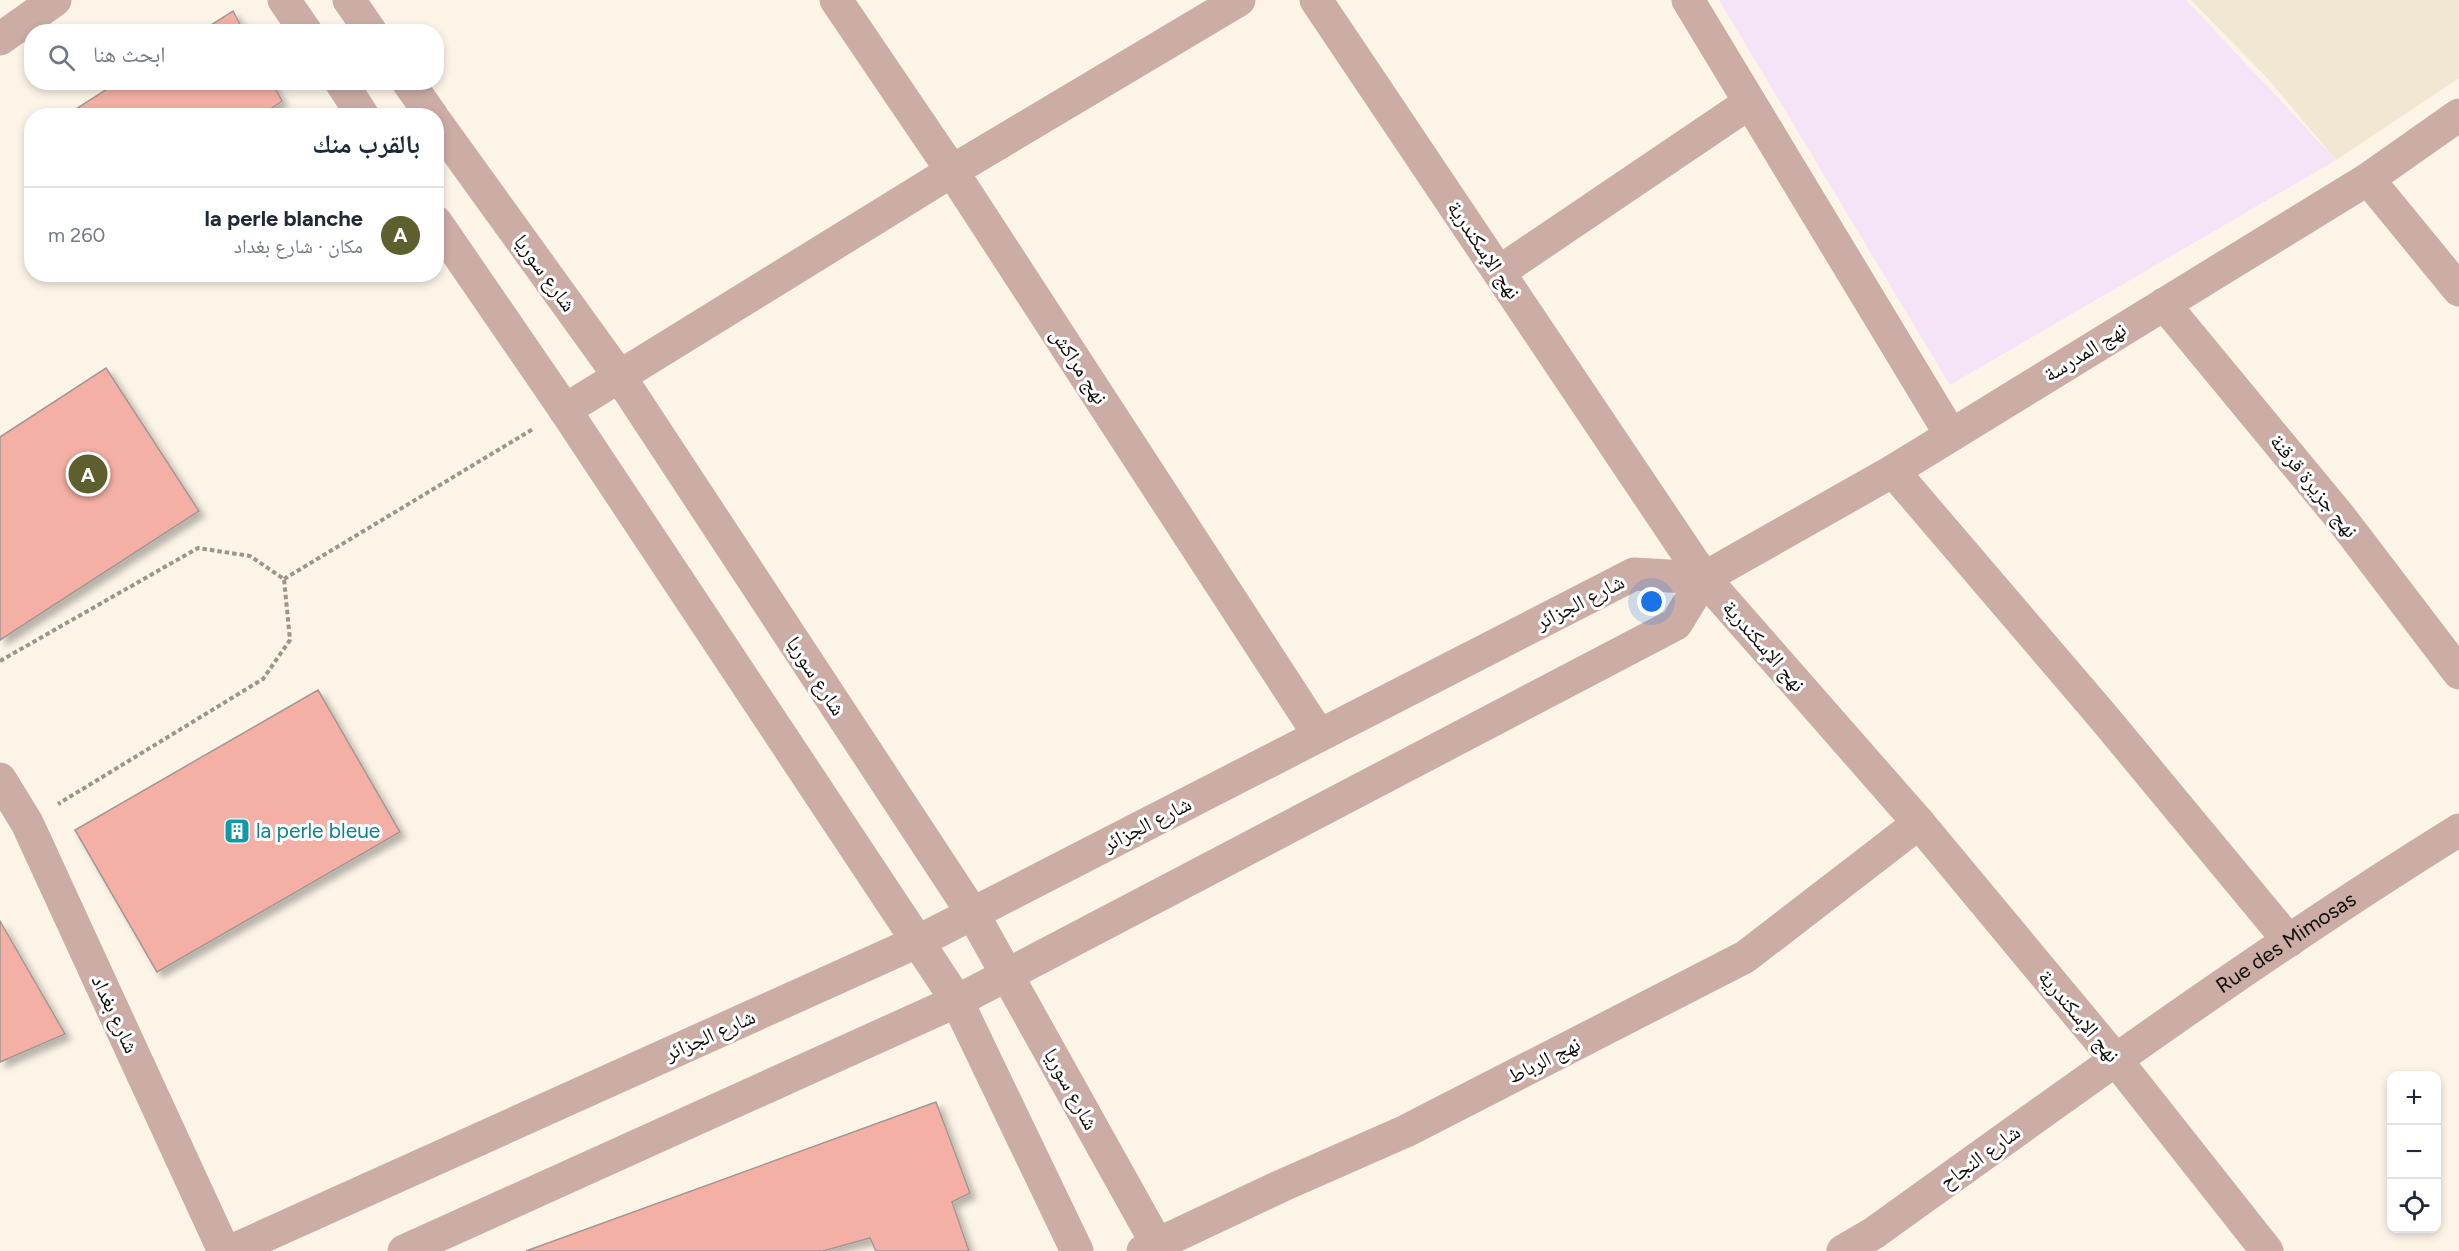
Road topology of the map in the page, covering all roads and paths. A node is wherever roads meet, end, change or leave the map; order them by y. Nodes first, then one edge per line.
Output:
1 (55, 0) edge
2 (284, 0) edge
3 (349, 0) edge
4 (836, 0) edge
5 (1239, 0) edge
6 (1316, 0) edge
7 (1688, 0) edge
8 (300, 24) edge
9 (366, 24) edge
10 (0, 39) edge
11 (346, 90) edge
12 (414, 90) edge
13 (1749, 103) junction
14 (358, 108) edge
15 (426, 108) edge
16 (2459, 114) edge
17 (444, 133) edge
18 (952, 171) junction
19 (2368, 179) junction
20 (444, 234) edge
21 (1499, 272) junction
22 (2459, 290) edge
23 (2164, 304) junction
24 (620, 377) junction
25 (565, 410) junction
26 (1951, 435) junction
27 (1893, 471) junction
28 (1704, 578) junction
29 (284, 579) junction
30 (0, 661) edge
31 (2459, 673) edge
32 (1318, 735) junction
33 (0, 779) edge
34 (1919, 823) junction
35 (27, 824) junction
36 (2459, 830) edge
37 (973, 914) junction
38 (919, 941) junction
39 (2289, 941) junction
40 (1007, 975) junction
41 (957, 1001) junction
42 (2116, 1060) junction
43 (1154, 1249) edge
44 (225, 1251) edge
45 (231, 1251) edge
46 (404, 1251) edge
47 (1077, 1251) edge
48 (1844, 1251) edge
49 (2267, 1251) edge

1 - 10 street
2 - 8 street
3 - 9 street
4 - 18 street, نهج مراكش
5 - 18 street
6 - 21 street, نهج الإسكندرية
7 - 13 street
11 - 14 street
12 - 15 street
13 - 21 street
13 - 26 street
16 - 19 street, نهج المدرسة
17 - 24 street, شارع سوريا
18 - 24 street
18 - 32 street, نهج مراكش
19 - 22 street
19 - 23 street, نهج المدرسة
20 - 25 street
21 - 28 street, نهج الإسكندرية
23 - 26 street, نهج المدرسة
23 - 31 street, نهج جزيرة قرقنة
24 - 25 street
24 - 37 street, شارع سوريا
25 - 29 path
25 - 38 street
26 - 27 street, نهج المدرسة
27 - 28 street, نهج المدرسة
27 - 39 street
28 - 32 street, شارع الجزائر
28 - 34 street, نهج الإسكندرية
28 - 40 street
29 - 30 path
29 - 35 path
32 - 37 street, شارع الجزائر
33 - 35 street, شارع بغداد
34 - 42 street, نهج الإسكندرية
34 - 43 street, نهج الرباط
35 - 44 street, شارع بغداد
36 - 39 street, Rue des Mimosas
37 - 38 street, شارع الجزائر
37 - 40 street, شارع سوريا
38 - 41 street
38 - 45 street, شارع الجزائر
39 - 42 street, Rue des Mimosas
40 - 41 street
40 - 43 street, شارع سوريا
41 - 46 street
41 - 47 street
42 - 48 street, شارع النجاح
42 - 49 street, نهج الإسكندرية

